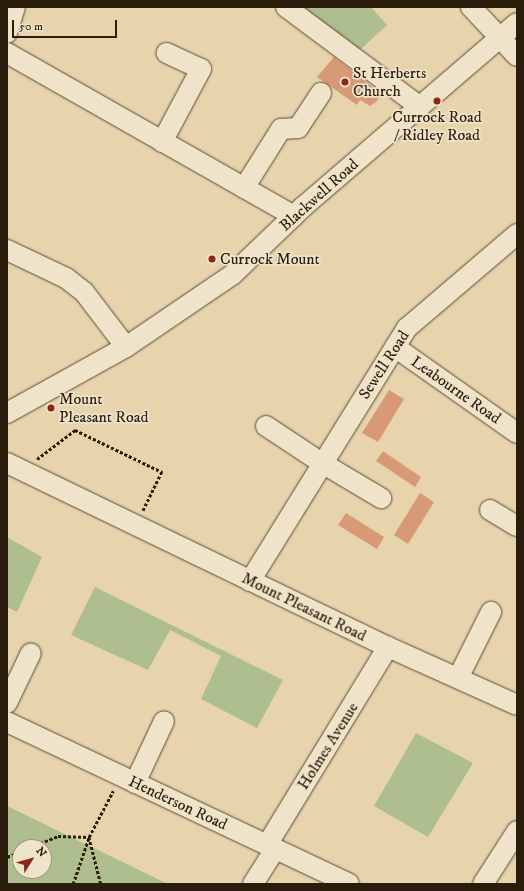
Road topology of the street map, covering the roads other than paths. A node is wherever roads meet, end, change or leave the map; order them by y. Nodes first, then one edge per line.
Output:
1 (15, 7) edge
2 (286, 7) edge
3 (471, 7) edge
4 (517, 23) edge
5 (7, 33) edge
6 (499, 37) junction
7 (7, 53) edge
8 (167, 53) dead end
9 (517, 56) edge
10 (322, 93) dead end
11 (420, 107) junction
12 (162, 142) junction
13 (244, 188) junction
14 (294, 216) junction
15 (517, 236) edge
16 (7, 250) edge
17 (126, 347) junction
18 (395, 347) junction
19 (7, 413) edge
20 (266, 426) dead end
21 (517, 433) edge
22 (322, 464) junction
23 (15, 466) edge
24 (381, 498) dead end
25 (490, 510) dead end
26 (517, 526) edge
27 (250, 581) junction
28 (491, 612) dead end
29 (388, 647) junction
30 (31, 653) dead end
31 (458, 678) junction
32 (7, 703) edge
33 (517, 705) edge
34 (164, 721) dead end
35 (7, 722) edge
36 (128, 779) junction
37 (517, 831) edge
38 (271, 847) junction
39 (327, 880) edge
40 (253, 884) edge
41 (349, 884) edge
42 (483, 884) edge

1 - 5 street
2 - 11 street
3 - 6 street
4 - 6 street, Blackwell Road
6 - 9 street
6 - 11 street, Blackwell Road
7 - 12 street
8 - 12 street
10 - 13 street
11 - 14 street, Blackwell Road
12 - 13 street
13 - 14 street
14 - 17 street, Blackwell Road
15 - 18 street, Sewell Road
16 - 17 street
17 - 19 street, Blackwell Road
18 - 21 street, Leabourne Road
18 - 22 street, Sewell Road
20 - 22 street
22 - 24 street
22 - 27 street, Sewell Road
23 - 27 street, Mount Pleasant Road
25 - 26 street
27 - 29 street, Mount Pleasant Road
28 - 31 street
29 - 31 street, Mount Pleasant Road
29 - 38 street, Holmes Avenue
30 - 32 street
31 - 33 street, Mount Pleasant Road
34 - 36 street
35 - 36 street, Henderson Road
36 - 38 street, Henderson Road
37 - 42 street
38 - 39 street, Henderson Road
38 - 40 street, Holmes Avenue
39 - 41 street, Henderson Road

